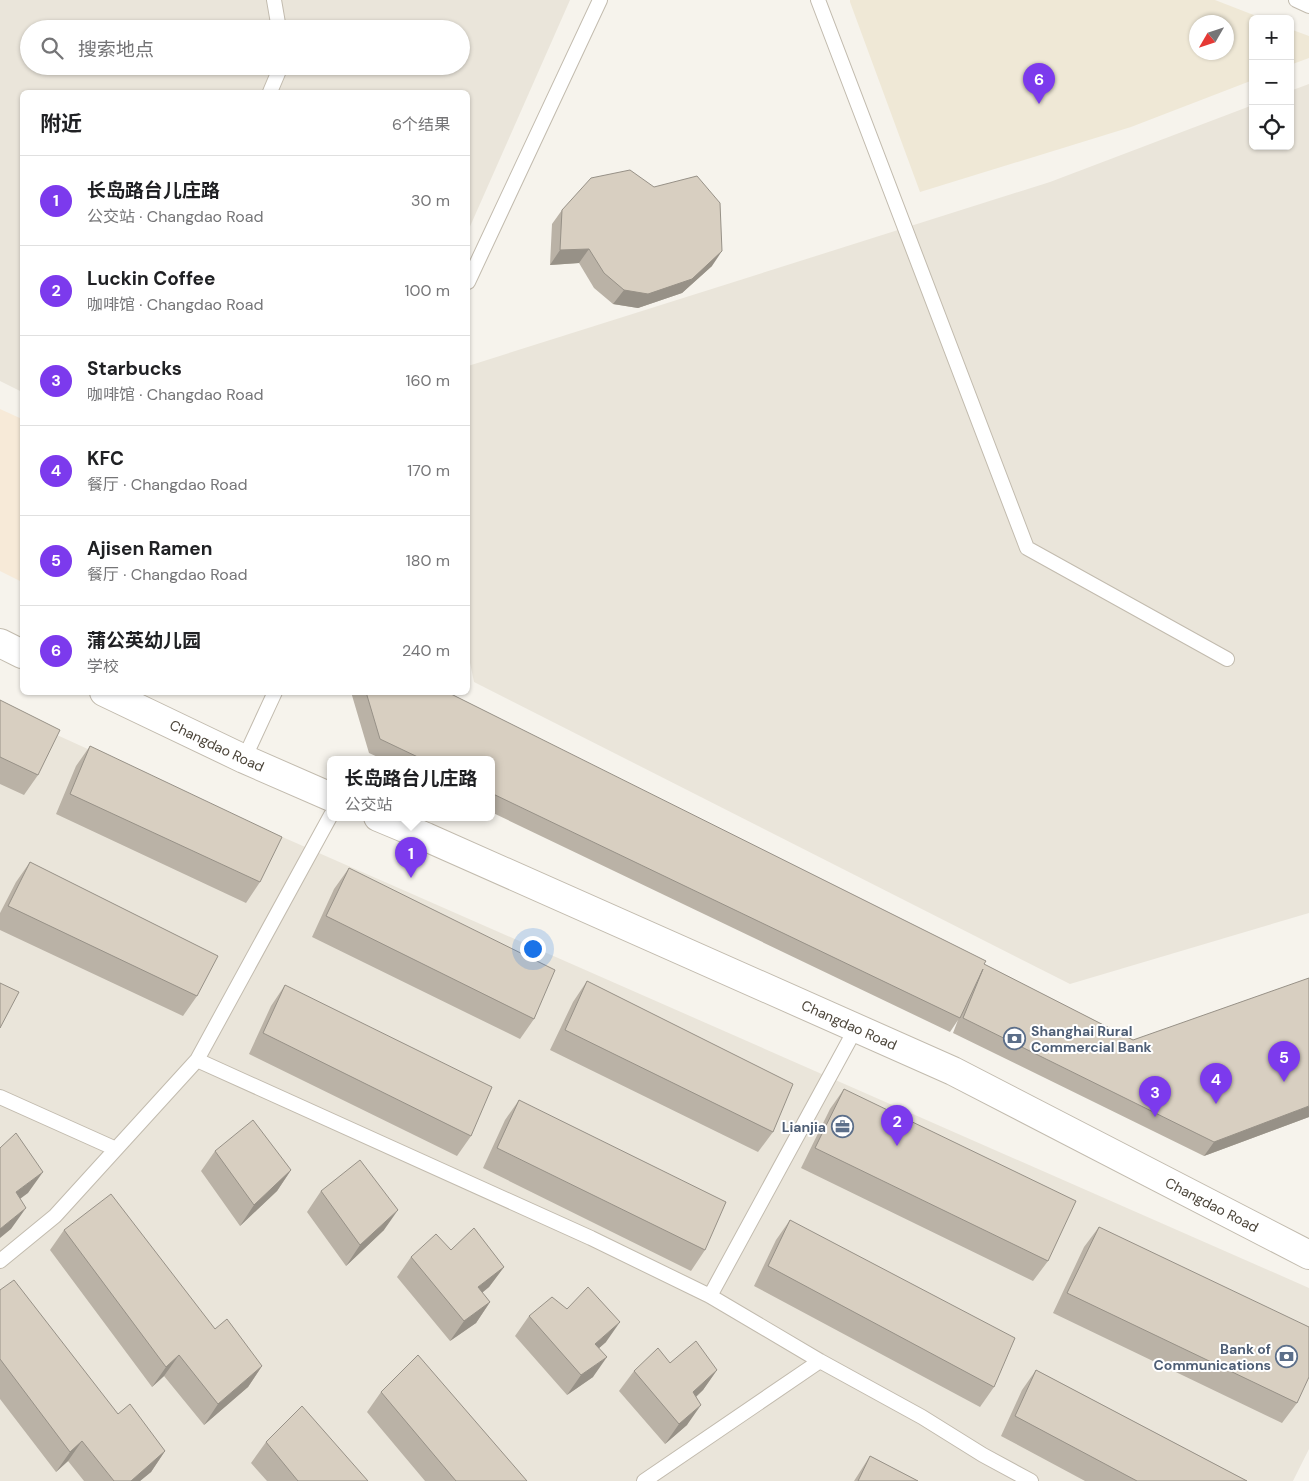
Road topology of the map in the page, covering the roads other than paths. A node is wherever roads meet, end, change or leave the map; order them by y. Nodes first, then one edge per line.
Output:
1 (274, 0) edge
2 (600, 0) edge
3 (818, 0) edge
4 (1296, 0) edge
5 (1309, 6) edge
6 (278, 20) edge
7 (277, 75) edge
8 (271, 90) edge
9 (470, 278) edge
10 (0, 643) edge
11 (20, 653) edge
12 (1227, 659) dead end
13 (110, 695) edge
14 (274, 695) edge
15 (244, 759) junction
16 (327, 795) edge
17 (328, 821) edge
18 (388, 821) edge
19 (856, 1028) junction
20 (197, 1060) junction
21 (0, 1096) edge
22 (116, 1150) junction
23 (1309, 1255) edge
24 (0, 1261) edge
25 (710, 1296) junction
26 (820, 1361) junction
27 (644, 1481) edge
28 (1031, 1481) edge

1 - 6 lane
2 - 9 lane
3 - 12 lane
4 - 5 lane
7 - 8 lane
10 - 11 street
13 - 15 street, Changdao Road
14 - 15 lane
15 - 16 street, Changdao Road
17 - 20 lane
18 - 19 street, Changdao Road
19 - 23 street, Changdao Road
19 - 25 lane
20 - 22 lane
20 - 25 lane
21 - 22 lane
22 - 24 lane
25 - 26 lane
26 - 27 lane
26 - 28 lane

